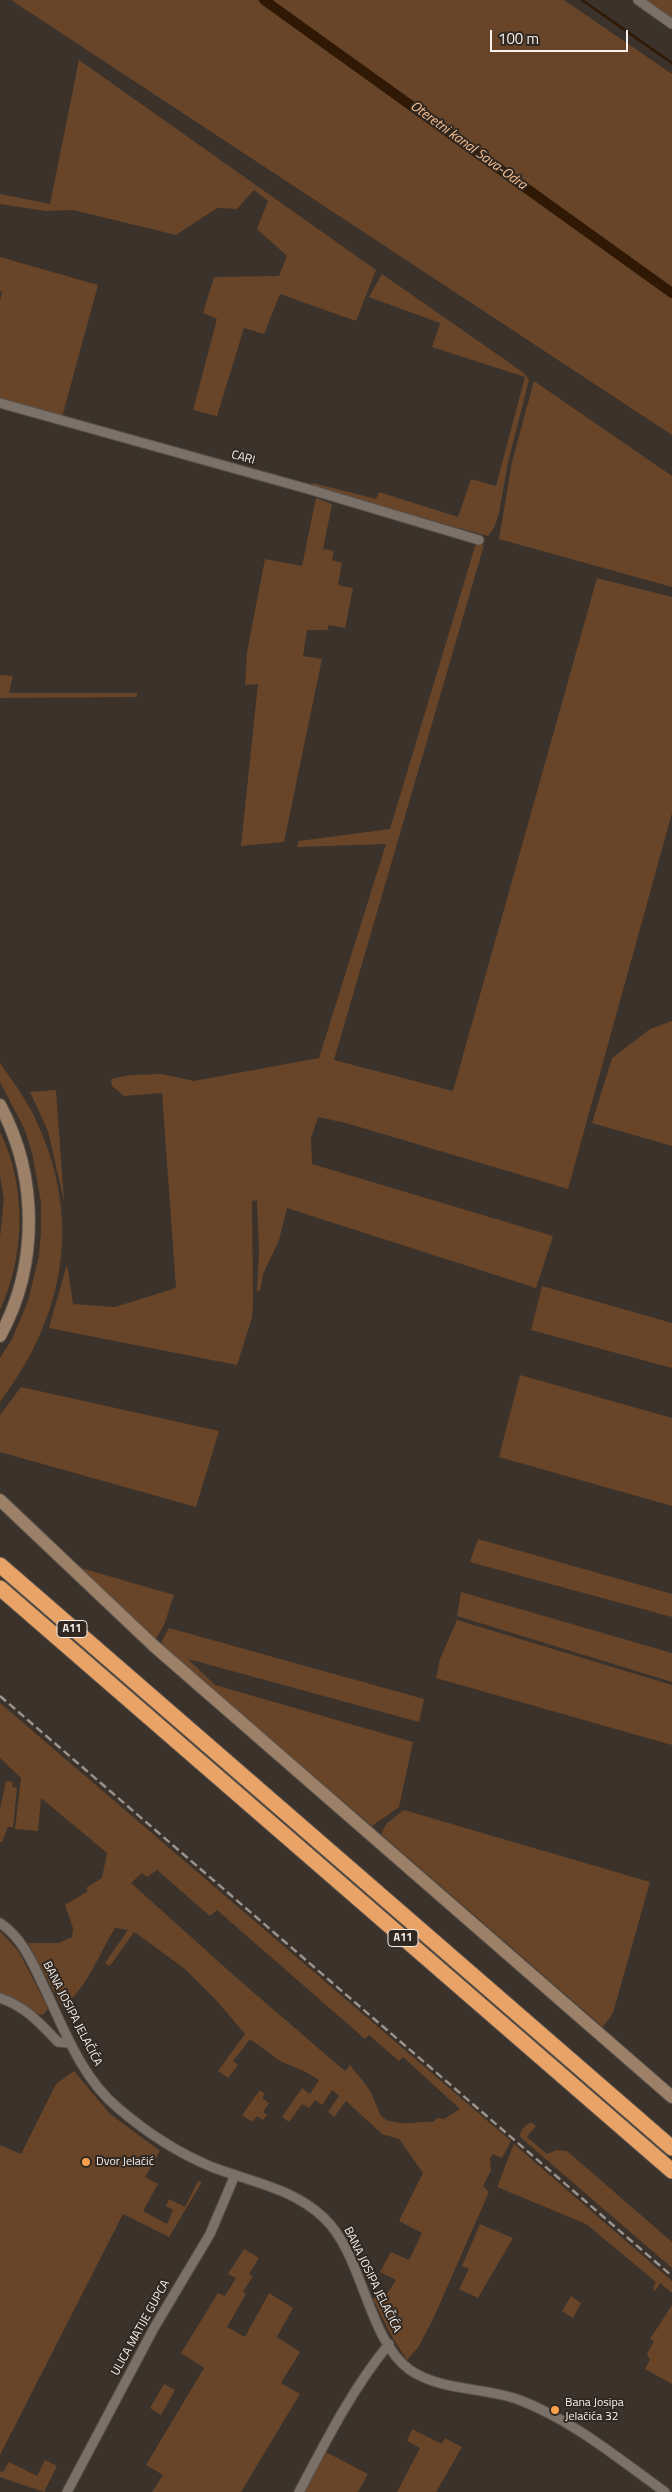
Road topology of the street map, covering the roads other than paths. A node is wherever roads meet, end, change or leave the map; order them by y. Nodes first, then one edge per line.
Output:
1 (638, 0) edge
2 (672, 24) edge
3 (0, 403) edge
4 (480, 540) dead end
5 (0, 1105) edge
6 (0, 1336) edge
7 (0, 1500) edge
8 (0, 1565) edge
9 (0, 1588) edge
10 (0, 1923) edge
11 (0, 1998) edge
12 (70, 2043) junction
13 (672, 2097) edge
14 (672, 2148) edge
15 (672, 2171) edge
16 (235, 2175) junction
17 (388, 2344) junction
18 (67, 2492) edge
19 (299, 2492) edge
20 (665, 2492) edge

1 - 2 street
3 - 4 street, CARI
5 - 6 street
7 - 13 street
8 - 14 highway, A11
9 - 15 highway, A11
10 - 12 street, BANA JOSIPA JELAČIĆA
11 - 12 street
12 - 16 street, BANA JOSIPA JELAČIĆA
16 - 17 street, BANA JOSIPA JELAČIĆA
16 - 18 street, ULICA MATIJE GUPCA
17 - 19 street
17 - 20 street, BANA JOSIPA JELAČIĆA

